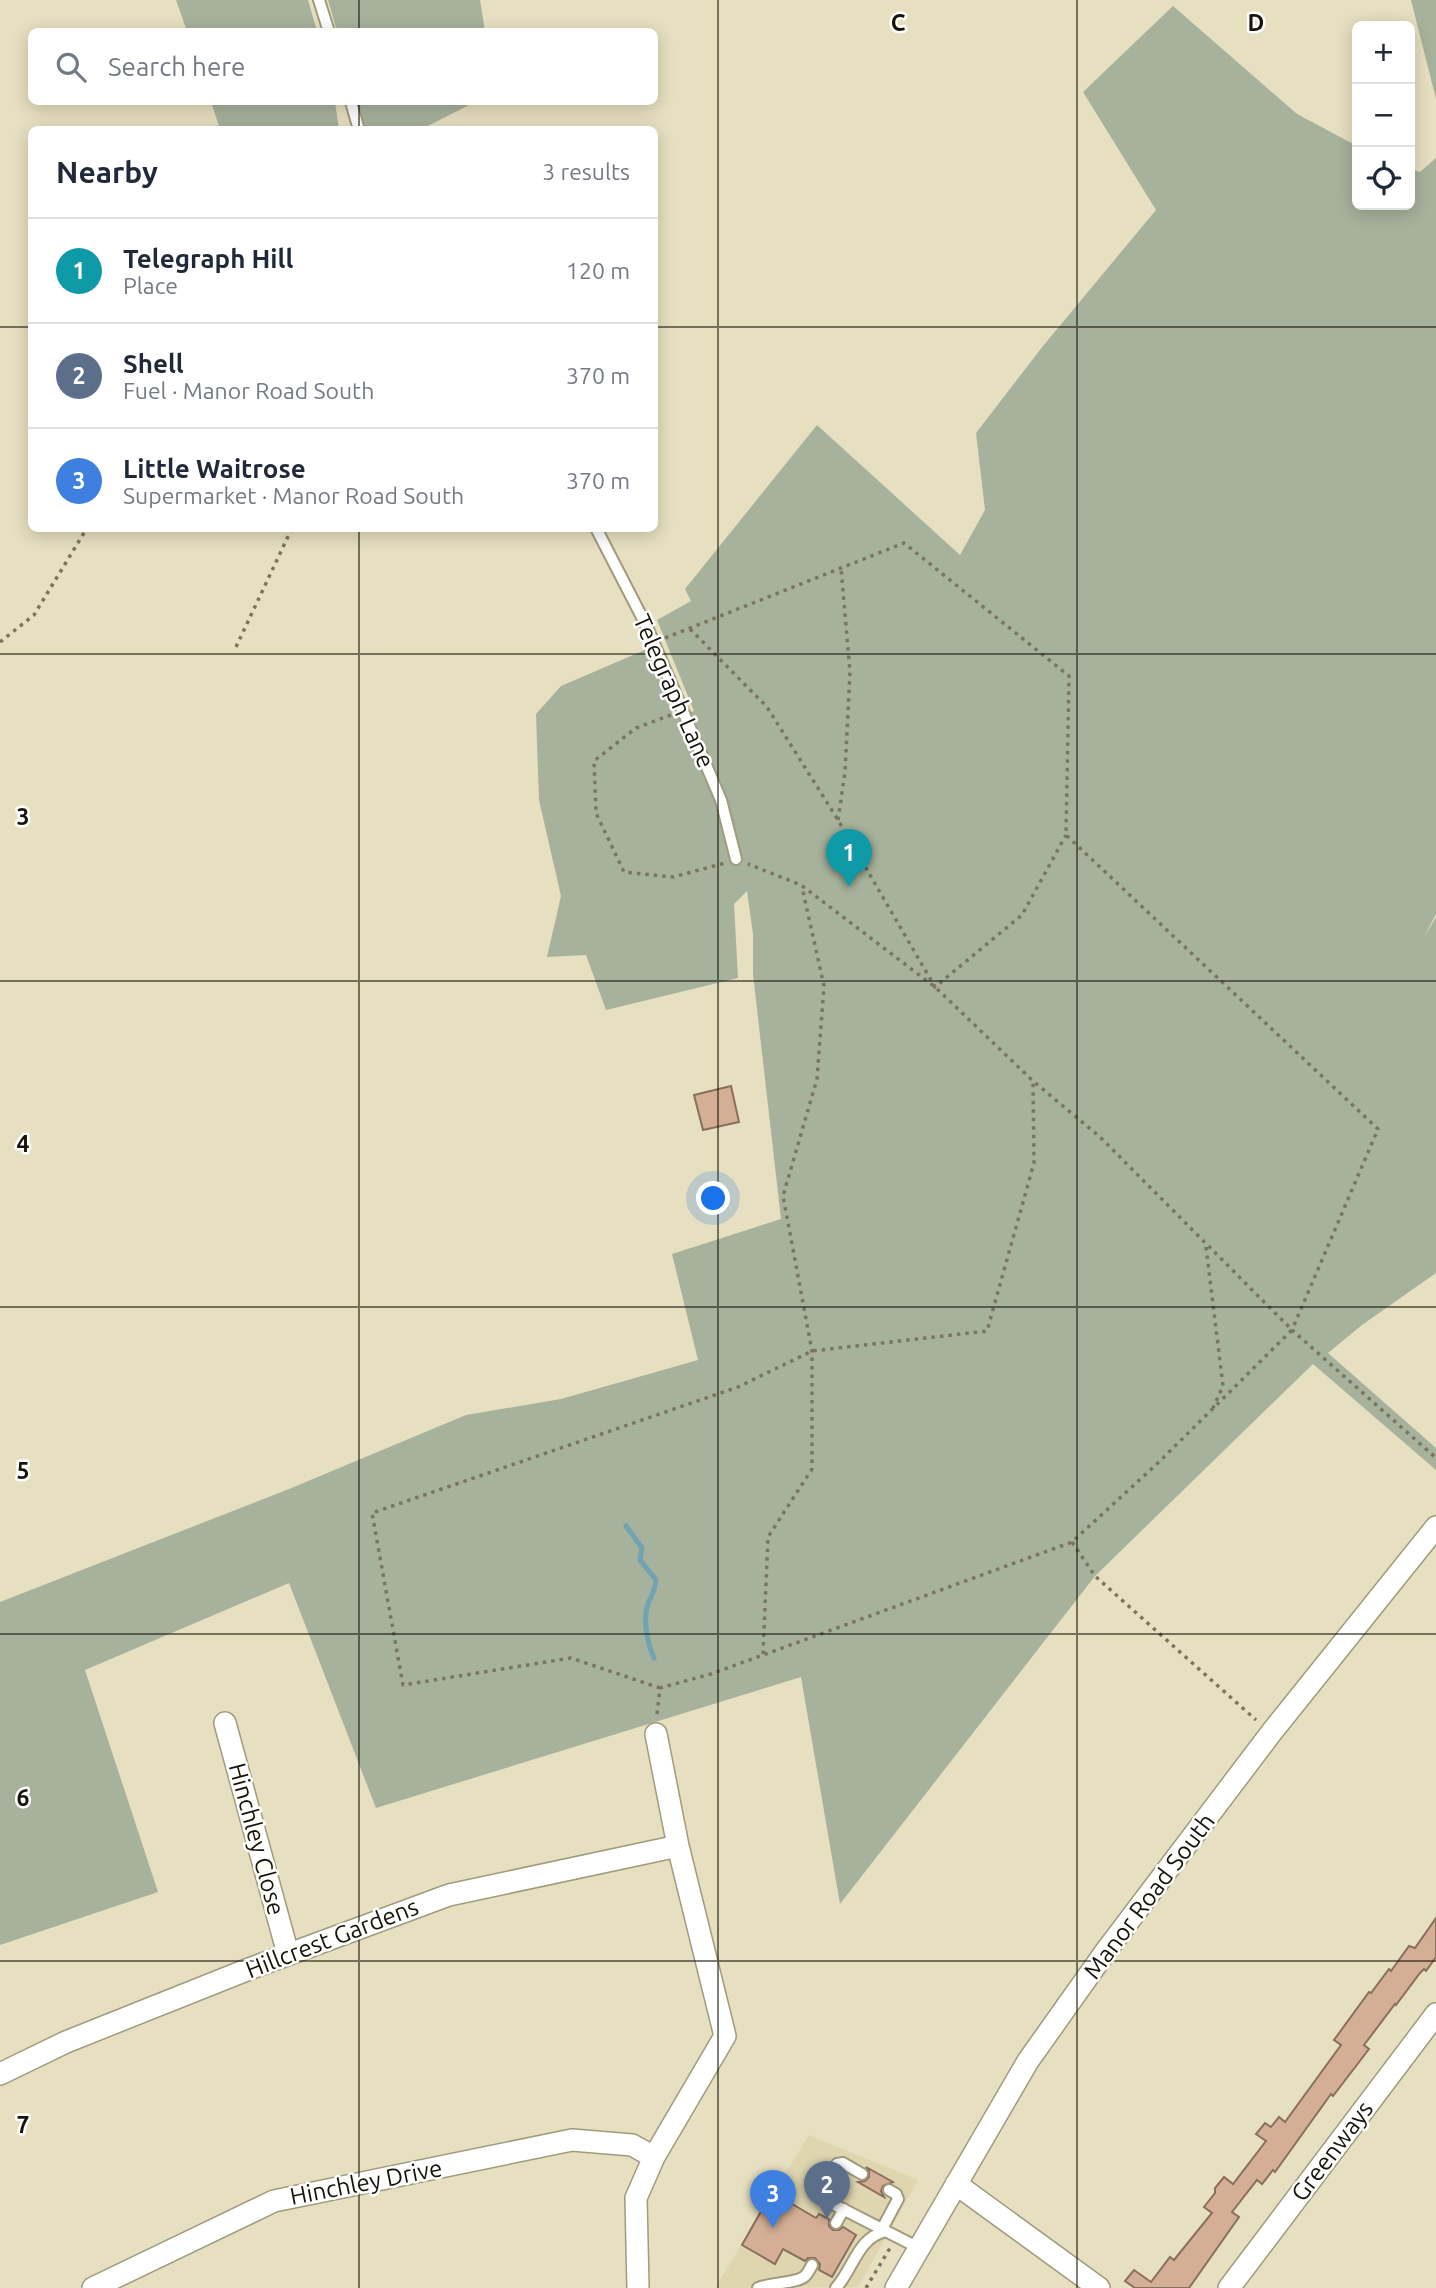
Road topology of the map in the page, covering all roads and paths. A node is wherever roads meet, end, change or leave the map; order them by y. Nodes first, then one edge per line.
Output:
1 (319, 0) edge
2 (328, 28) edge
3 (352, 105) edge
4 (358, 126) edge
5 (85, 532) edge
6 (290, 532) edge
7 (598, 532) edge
8 (841, 568) junction
9 (690, 629) junction
10 (0, 642) edge
11 (654, 643) junction
12 (236, 647) dead end
13 (683, 710) junction
14 (838, 820) junction
15 (1066, 835) junction
16 (736, 859) junction
17 (801, 885) junction
18 (935, 987) junction
19 (1032, 1081) junction
20 (1205, 1245) junction
21 (1292, 1330) junction
22 (812, 1351) junction
23 (1212, 1410) junction
24 (1436, 1458) edge
25 (1436, 1527) edge
26 (1072, 1542) junction
27 (763, 1655) junction
28 (660, 1688) junction
29 (225, 1723) dead end
30 (1271, 1733) junction
31 (656, 1734) joint
32 (678, 1846) junction
33 (288, 1954) junction
34 (1436, 2014) edge
35 (0, 2074) edge
36 (654, 2157) junction
37 (862, 2174) dead end
38 (956, 2184) junction
39 (888, 2190) dead end
40 (844, 2209) junction
41 (836, 2223) dead end
42 (884, 2230) junction
43 (897, 2237) junction
44 (919, 2248) junction
45 (811, 2265) dead end
46 (805, 2277) junction
47 (93, 2288) edge
48 (638, 2288) edge
49 (758, 2288) edge
50 (811, 2288) edge
51 (836, 2288) edge
52 (866, 2288) edge
53 (896, 2288) edge
54 (1099, 2288) edge
55 (1228, 2288) edge

1 - 2 lane
3 - 4 lane
5 - 10 path
6 - 12 path
7 - 11 lane, Telegraph Lane
8 - 9 path
8 - 14 path
8 - 15 path
9 - 11 path
9 - 14 path
11 - 13 lane, Telegraph Lane
13 - 16 lane, Telegraph Lane
13 - 16 path
14 - 18 path
15 - 18 path
15 - 21 path
16 - 17 path
17 - 18 path
17 - 22 path
18 - 19 path
19 - 20 path
19 - 22 path
20 - 21 path
20 - 23 path
21 - 23 path
21 - 24 path
22 - 27 path
22 - 28 path
23 - 26 path
25 - 30 street, Manor Road South
26 - 27 path
26 - 30 path
27 - 28 path
28 - 31 path
29 - 33 street, Hinchley Close
30 - 38 street, Manor Road South
31 - 32 street
32 - 33 street, Hillcrest Gardens
32 - 36 street
33 - 35 street, Hillcrest Gardens
34 - 55 street, Greenways
36 - 47 street, Hinchley Drive
36 - 48 street
37 - 40 lane
38 - 44 street, Manor Road South
38 - 54 street
39 - 42 lane
40 - 41 lane
40 - 42 lane
42 - 43 lane
42 - 51 lane
43 - 44 lane
43 - 52 path
44 - 53 street, Manor Road South
45 - 46 lane
46 - 49 lane
46 - 50 lane

